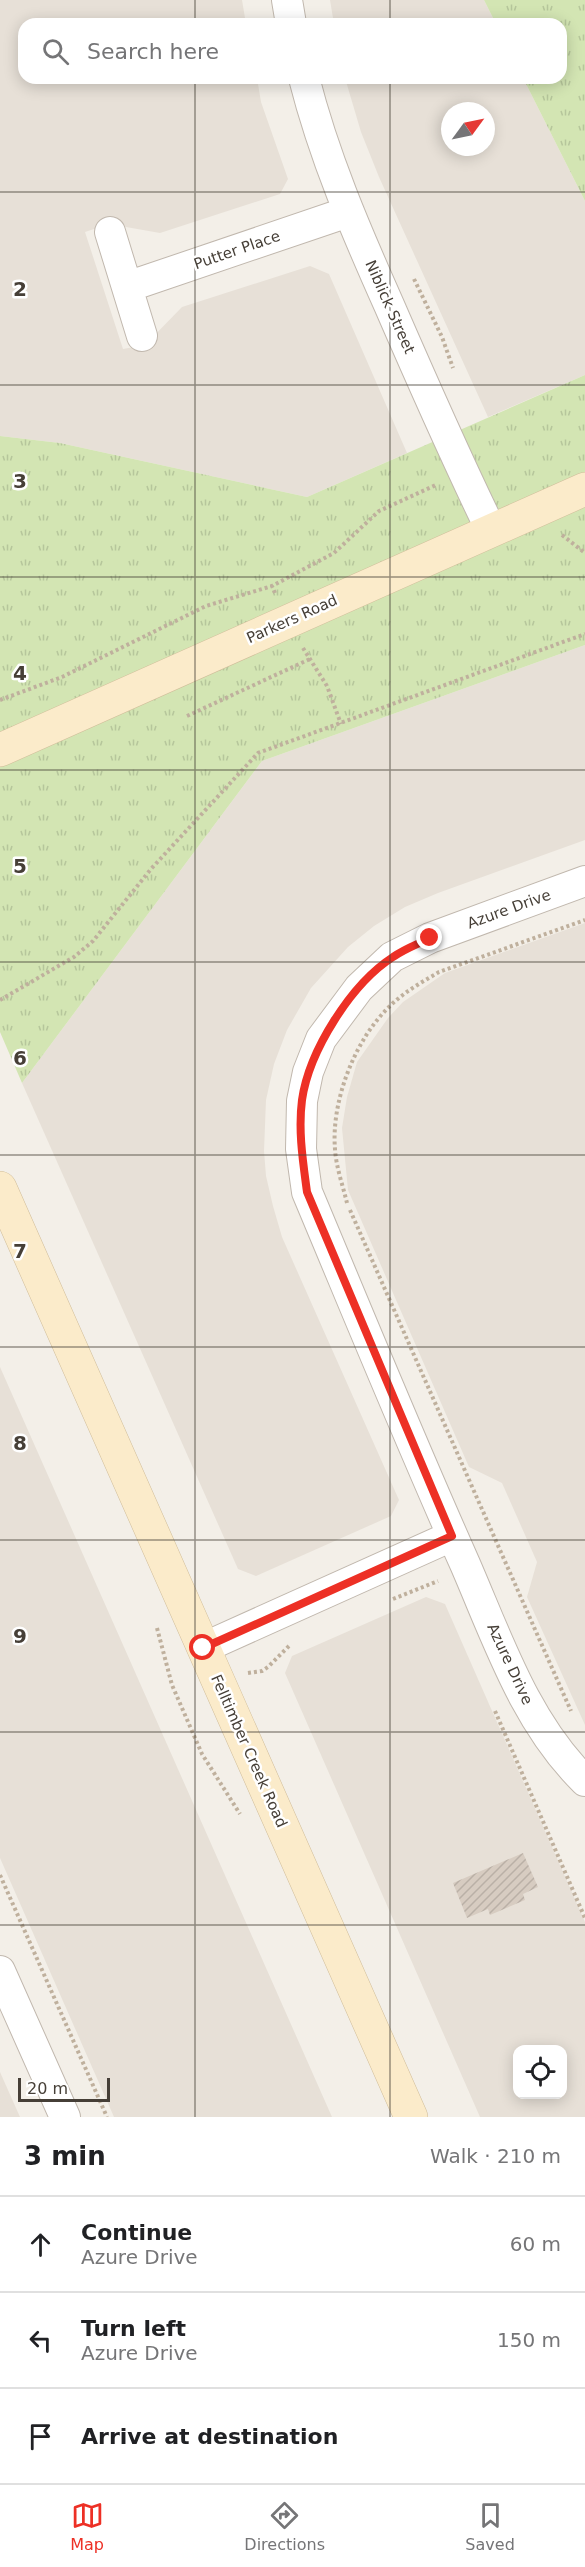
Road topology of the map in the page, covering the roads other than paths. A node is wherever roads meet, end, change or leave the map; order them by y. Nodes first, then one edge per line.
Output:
1 (287, 0) edge
2 (290, 18) edge
3 (306, 84) edge
4 (348, 212) junction
5 (110, 232) dead end
6 (127, 287) junction
7 (142, 336) dead end
8 (585, 489) edge
9 (491, 530) junction
10 (0, 750) edge
11 (585, 881) edge
12 (0, 1188) edge
13 (452, 1536) junction
14 (203, 1648) junction
15 (585, 1781) edge
16 (0, 1971) edge
17 (65, 2117) edge
18 (411, 2117) edge

1 - 2 street
3 - 4 street, Niblick Street
4 - 6 street, Putter Place
4 - 9 street, Niblick Street
5 - 6 street
6 - 7 street
8 - 9 main road, Parkers Road
9 - 10 main road, Parkers Road
11 - 13 street, Azure Drive
12 - 14 main road, Felltimber Creek Road
13 - 14 street
13 - 15 street, Azure Drive
14 - 18 main road, Felltimber Creek Road
16 - 17 street

